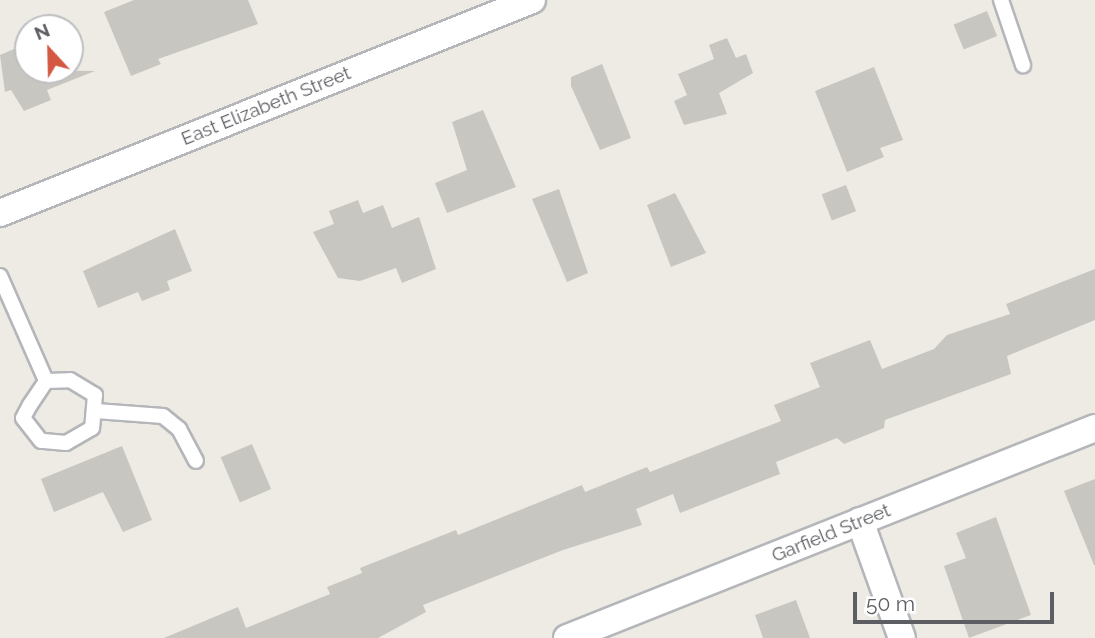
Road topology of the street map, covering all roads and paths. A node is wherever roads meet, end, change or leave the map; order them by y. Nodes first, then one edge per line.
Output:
1 (532, 0) edge
2 (1001, 0) edge
3 (1023, 65) dead end
4 (0, 213) edge
5 (0, 276) edge
6 (46, 381) junction
7 (96, 411) junction
8 (1095, 428) edge
9 (196, 461) dead end
10 (860, 521) junction
11 (567, 638) edge
12 (902, 638) edge

1 - 4 street, East Elizabeth Street
2 - 3 lane
5 - 6 lane
6 - 7 lane
6 - 7 lane
7 - 9 lane
8 - 10 street, Garfield Street
10 - 11 street, Garfield Street
10 - 12 street

